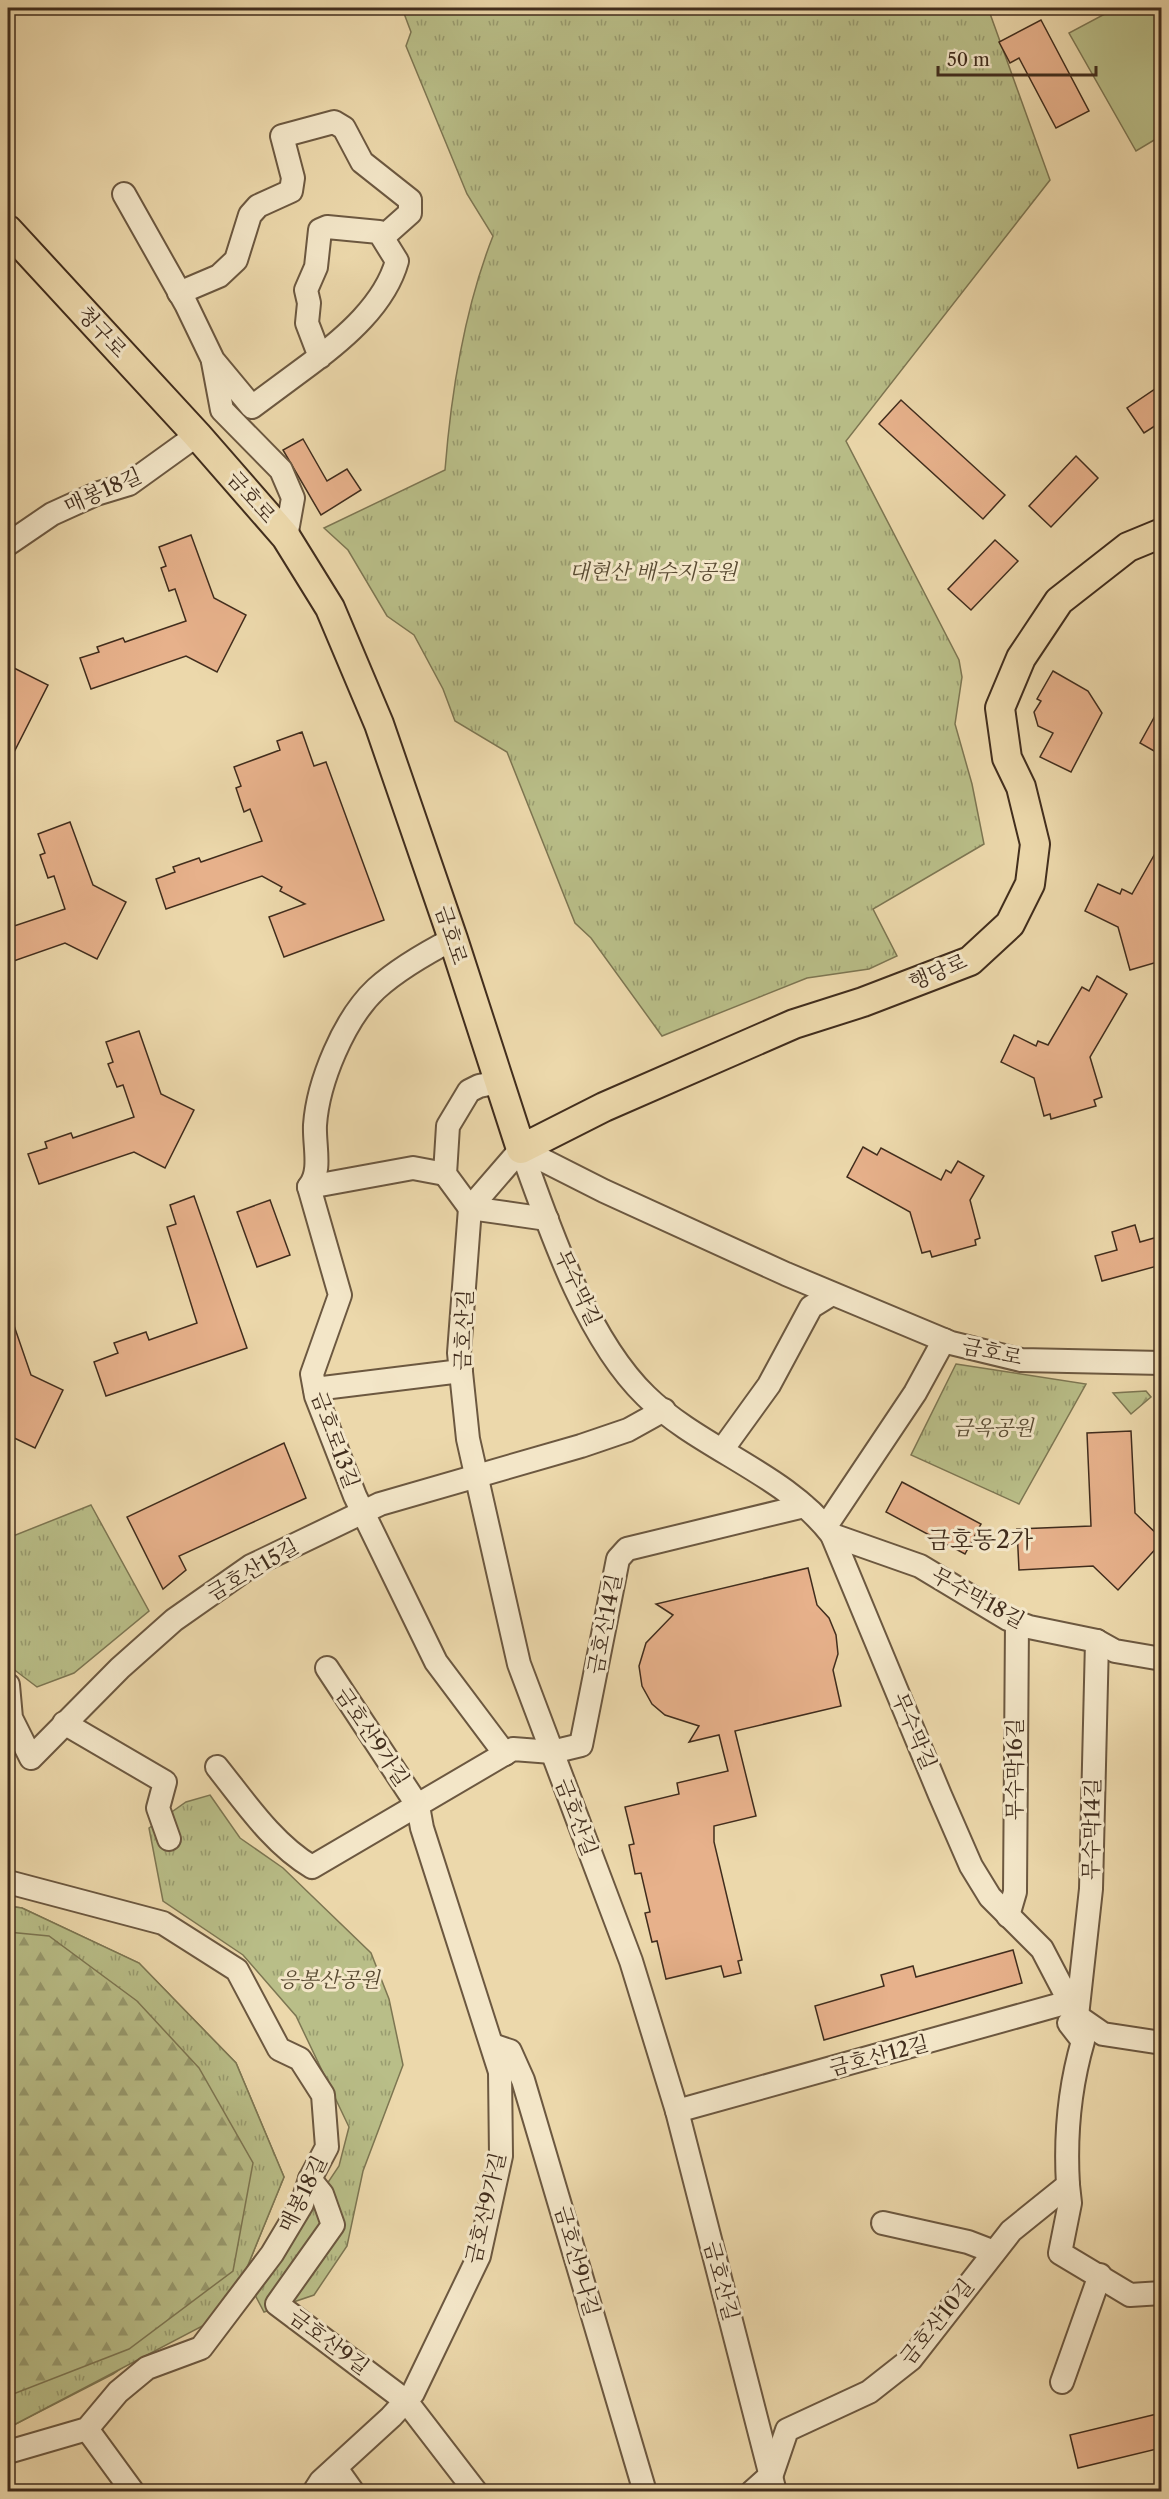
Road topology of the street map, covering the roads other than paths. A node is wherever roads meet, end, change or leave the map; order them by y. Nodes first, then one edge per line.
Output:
1 (124, 194) dead end
2 (8, 230) edge
3 (381, 234) junction
4 (179, 293) junction
5 (320, 357) junction
6 (213, 360) junction
7 (197, 435) junction
8 (1161, 533) edge
9 (286, 537) junction
10 (8, 544) edge
11 (453, 939) junction
12 (499, 1082) junction
13 (521, 1149) junction
14 (445, 1174) junction
15 (309, 1188) junction
16 (470, 1208) junction
17 (547, 1220) junction
18 (832, 1294) junction
19 (944, 1340) junction
20 (1161, 1363) edge
21 (461, 1371) junction
22 (315, 1389) junction
23 (663, 1410) junction
24 (722, 1450) junction
25 (477, 1475) junction
26 (804, 1506) junction
27 (363, 1512) junction
28 (829, 1530) junction
29 (1017, 1622) junction
30 (1097, 1641) junction
31 (1161, 1659) edge
32 (327, 1668) dead end
33 (8, 1685) edge
34 (64, 1723) junction
35 (552, 1752) junction
36 (505, 1754) junction
37 (216, 1767) dead end
38 (418, 1806) junction
39 (169, 1839) dead end
40 (8, 1882) edge
41 (1008, 1916) junction
42 (1077, 2016) junction
43 (1161, 2043) edge
44 (492, 2045) junction
45 (677, 2111) junction
46 (310, 2179) junction
47 (1068, 2185) junction
48 (883, 2223) dead end
49 (994, 2252) junction
50 (1100, 2275) junction
51 (1161, 2293) edge
52 (1062, 2382) dead end
53 (406, 2401) junction
54 (87, 2429) junction
55 (8, 2452) edge
56 (336, 2468) junction
57 (773, 2483) edge
58 (133, 2492) edge
59 (314, 2492) edge
60 (353, 2492) edge
61 (476, 2492) edge
62 (645, 2492) edge
63 (753, 2492) edge

1 - 4 street
2 - 7 main road, 청구로
3 - 4 street
3 - 5 street
3 - 5 street
4 - 6 street
5 - 6 street
6 - 9 street
7 - 9 main road, 금호로
7 - 10 street, 매봉18길
8 - 13 main road, 행당로
9 - 11 main road, 금호로
11 - 12 main road, 금호로
11 - 15 street, 금호로13길
12 - 13 main road, 금호로
12 - 14 street
13 - 16 street
13 - 17 street, 무수막길
13 - 18 street, 금호로
14 - 15 street
14 - 16 street
15 - 22 street, 금호로13길
16 - 17 street
16 - 21 street, 금호산길
17 - 23 street, 무수막길
18 - 19 street, 금호로
18 - 24 street
19 - 20 street, 금호로
19 - 28 street
21 - 22 street
21 - 25 street, 금호산길
22 - 27 street, 금호로13길
23 - 24 street, 무수막길
23 - 25 street
24 - 26 street, 무수막길
25 - 27 street, 금호산15길
25 - 35 street, 금호산길
26 - 28 street, 무수막길
26 - 35 street, 금호산14길
27 - 34 street, 금호산15길
27 - 36 street, 금호로13길
28 - 29 street, 무수막18길
28 - 41 street, 무수막길
29 - 30 street, 무수막18길
29 - 41 street, 무수막16길
30 - 31 street, 무수막18길
30 - 42 street, 무수막14길
32 - 38 street, 금호산9가길
33 - 34 street, 금호산15길
34 - 39 street
35 - 36 street, 금호산9가길
35 - 45 street, 금호산길
36 - 38 street, 금호산9가길
37 - 38 street, 금호산9가길
38 - 44 street, 금호산9가길
40 - 46 street, 매봉18길
41 - 42 street, 무수막길
42 - 43 street, 무수막길
42 - 45 street, 금호산12길
42 - 47 street
44 - 53 street, 금호산9가길
44 - 62 street, 금호산9나길
45 - 57 street, 금호산길
46 - 53 street, 금호산9길
46 - 54 street, 매봉18길
47 - 49 street, 금호산10길
47 - 50 street
48 - 49 street
49 - 57 street, 금호산10길
50 - 51 street
50 - 52 street
53 - 56 street, 금호산9가길
53 - 61 street, 금호산9길
54 - 55 street
54 - 58 street
56 - 59 street, 금호산9가길
56 - 60 street
57 - 63 street

